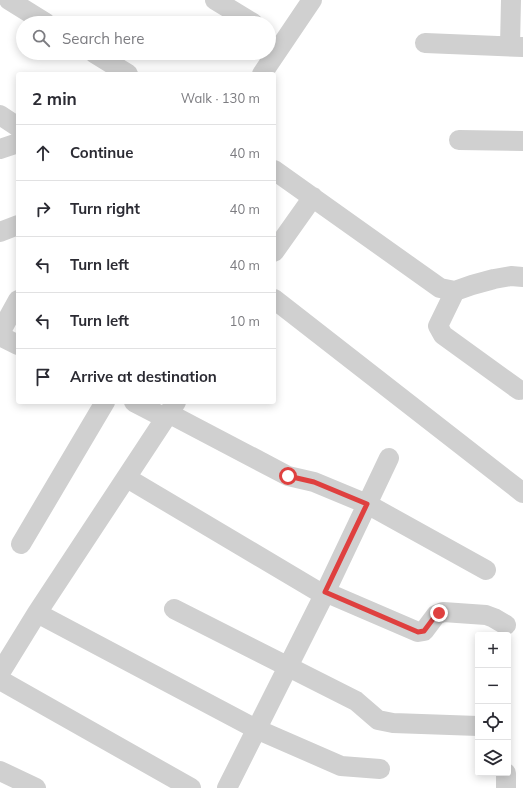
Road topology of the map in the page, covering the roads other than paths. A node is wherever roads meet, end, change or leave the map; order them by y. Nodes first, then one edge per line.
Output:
1 (9, 0) edge
2 (214, 0) edge
3 (312, 0) edge
4 (511, 0) edge
5 (35, 16) edge
6 (242, 16) edge
7 (277, 37) edge
8 (425, 43) dead end
9 (516, 46) edge
10 (105, 60) edge
11 (268, 60) edge
12 (125, 72) edge
13 (263, 72) edge
14 (0, 115) edge
15 (16, 125) edge
16 (459, 140) dead end
17 (523, 141) edge
18 (16, 144) edge
19 (0, 149) edge
20 (276, 171) edge
21 (313, 197) junction
22 (16, 226) edge
23 (0, 232) edge
24 (276, 249) edge
25 (523, 277) edge
26 (455, 291) junction
27 (276, 301) edge
28 (16, 304) edge
29 (0, 333) edge
30 (0, 336) edge
31 (16, 344) edge
32 (519, 390) dead end
33 (103, 404) edge
34 (142, 404) edge
35 (170, 411) edge
36 (389, 458) dead end
37 (127, 478) junction
38 (523, 493) edge
39 (367, 504) junction
40 (21, 544) dead end
41 (486, 570) dead end
42 (325, 593) junction
43 (174, 610) dead end
44 (37, 613) junction
45 (511, 627) edge
46 (288, 667) junction
47 (0, 674) edge
48 (0, 680) edge
49 (475, 726) edge
50 (256, 729) junction
51 (380, 769) dead end
52 (0, 771) edge
53 (506, 776) edge
54 (36, 788) edge
55 (191, 788) edge
56 (227, 788) edge
57 (506, 788) edge

1 - 5 street
2 - 6 street
3 - 7 street
4 - 9 street
8 - 9 street
10 - 12 street
11 - 13 street
14 - 15 street
16 - 17 street
18 - 19 street
20 - 21 street
21 - 24 street
21 - 26 street
22 - 23 street
25 - 26 street
26 - 32 street
27 - 38 street
28 - 29 street
30 - 31 street
33 - 40 street
34 - 35 street
35 - 37 street
35 - 39 street
36 - 39 street
37 - 42 street
37 - 44 street
39 - 41 street
39 - 42 street
42 - 45 street
42 - 46 street
43 - 46 street
44 - 47 street
44 - 50 street
46 - 49 street
46 - 50 street
48 - 55 street
50 - 51 street
50 - 56 street
52 - 54 street
53 - 57 street

